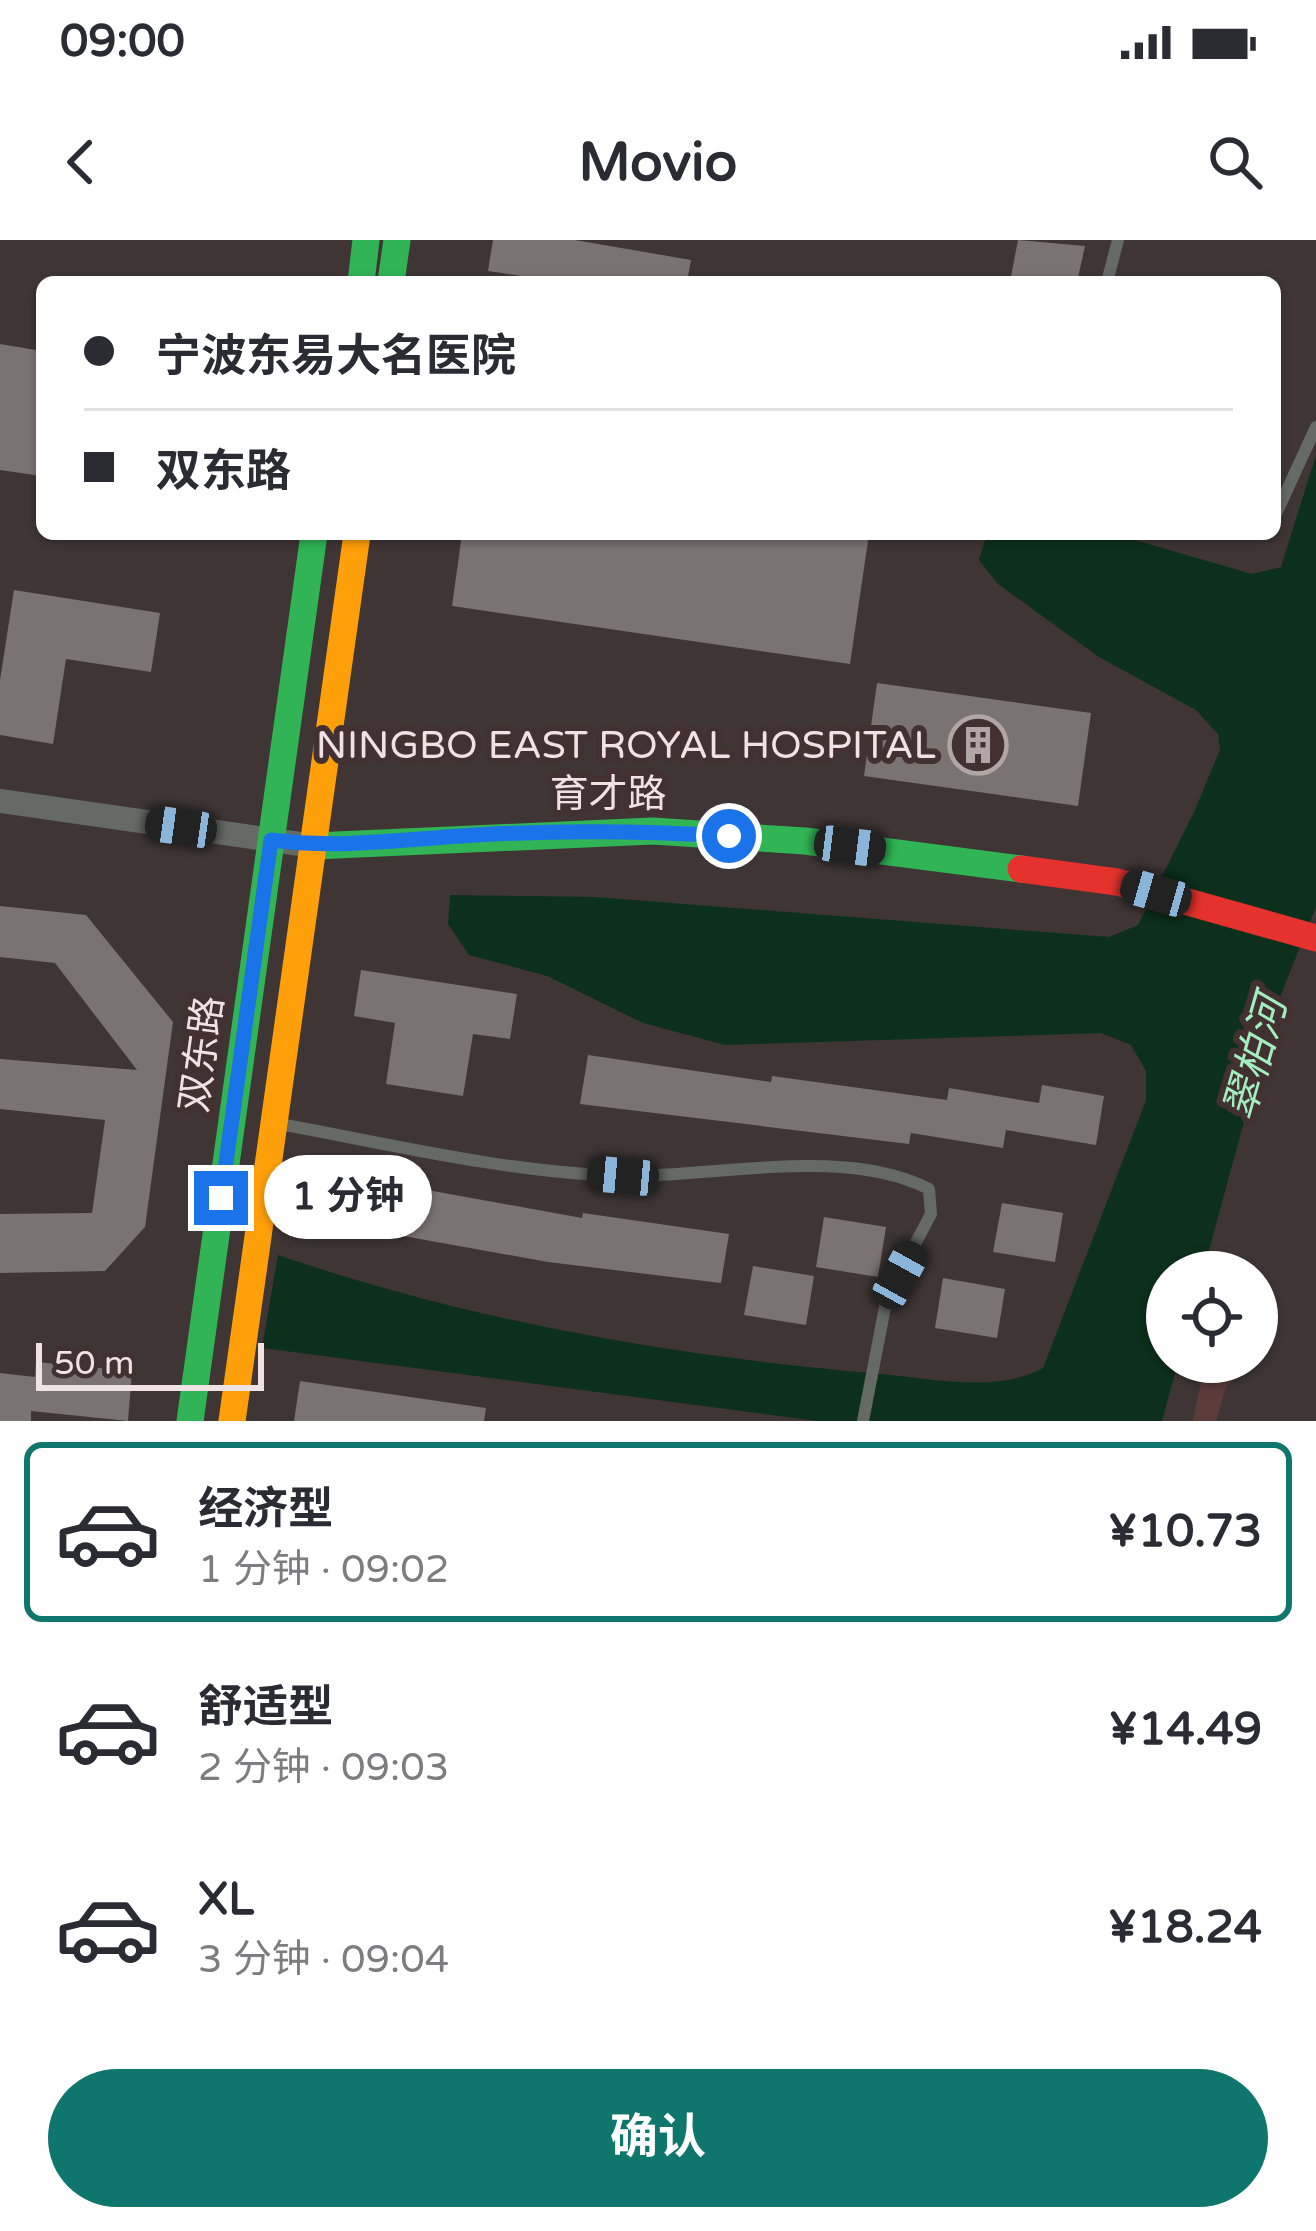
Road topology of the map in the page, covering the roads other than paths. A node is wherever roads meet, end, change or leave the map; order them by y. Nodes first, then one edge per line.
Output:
1 (366, 240) edge
2 (397, 240) edge
3 (1118, 240) edge
4 (362, 276) edge
5 (393, 276) edge
6 (1109, 276) edge
7 (1316, 427) edge
8 (1281, 503) edge
9 (313, 540) edge
10 (356, 540) edge
11 (0, 801) edge
12 (271, 840) junction
13 (314, 846) junction
14 (1316, 938) edge
15 (274, 1123) junction
16 (190, 1421) edge
17 (232, 1421) edge
18 (863, 1421) edge

1 - 4 main road
2 - 5 main road
3 - 6 lane
7 - 8 lane
9 - 12 main road, 双东路
10 - 13 main road, 双东路
11 - 12 street
12 - 13 street
12 - 16 main road, 双东路
13 - 14 main road, 育才路
13 - 15 main road, 双东路
15 - 17 main road, 双东路
15 - 18 lane

